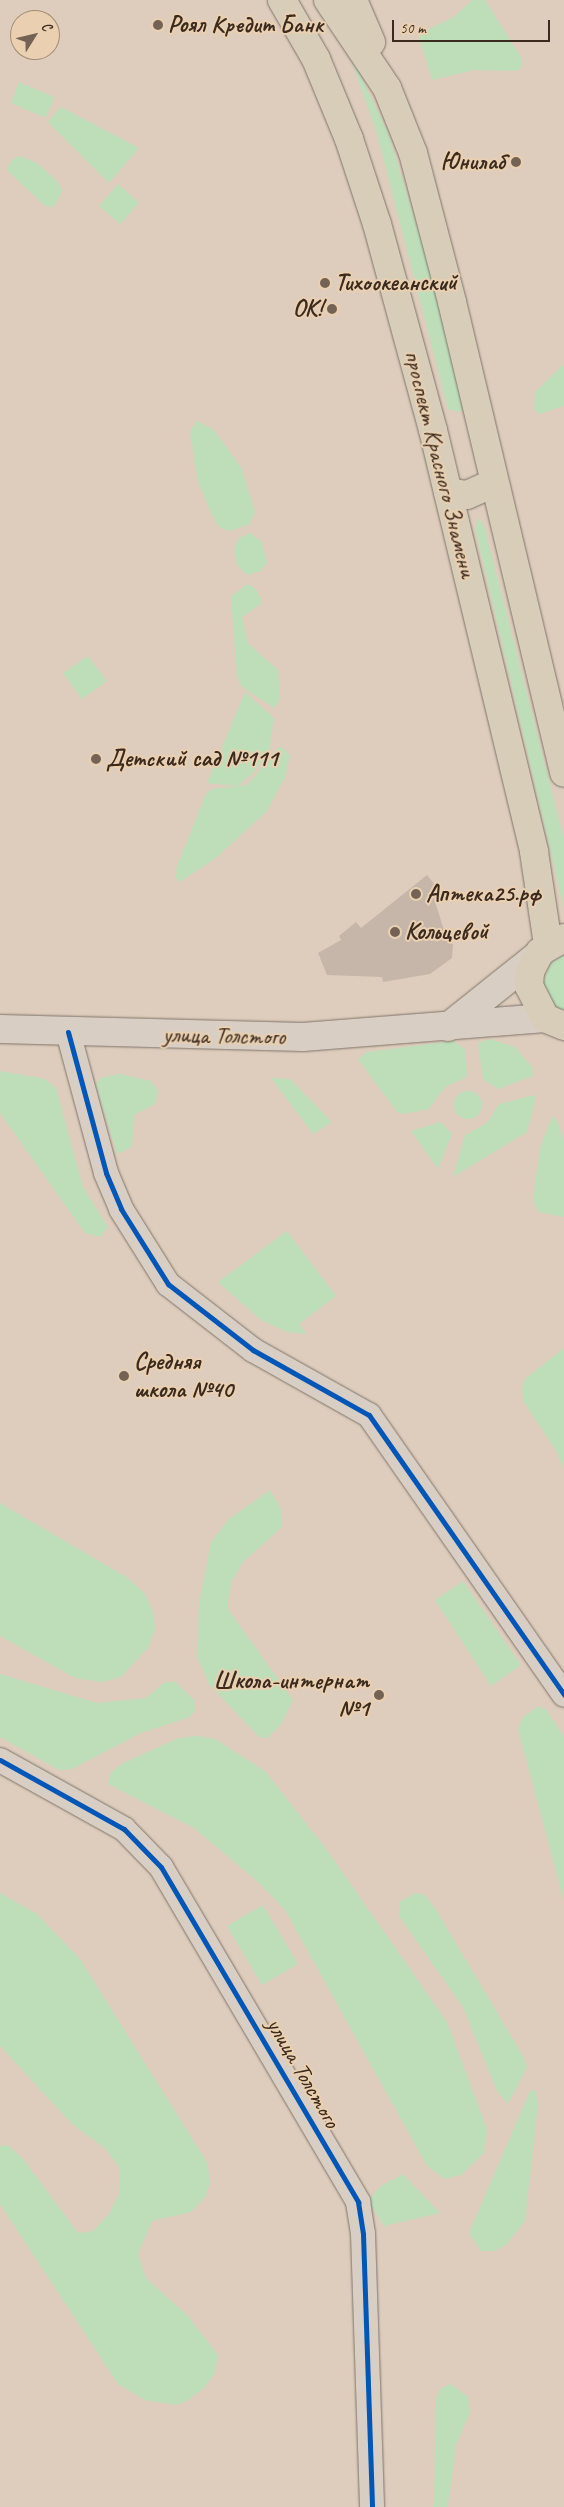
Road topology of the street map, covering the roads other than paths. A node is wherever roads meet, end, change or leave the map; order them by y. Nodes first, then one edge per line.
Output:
1 (282, 0) edge
2 (328, 0) edge
3 (353, 0) edge
4 (387, 88) junction
5 (494, 483) junction
6 (448, 492) junction
7 (564, 773) edge
8 (550, 946) edge
9 (559, 1024) edge
10 (447, 1028) junction
11 (0, 1029) edge
12 (68, 1032) junction
13 (564, 1695) edge
14 (0, 1760) edge
15 (372, 2507) edge

1 - 6 main road, проспект Красного Знамени
2 - 4 main road, проспект Красного Знамени
3 - 4 main road
4 - 5 main road, проспект Красного Знамени
5 - 6 main road
5 - 7 main road, проспект Красного Знамени
6 - 8 main road, проспект Красного Знамени
8 - 9 main road
8 - 10 main road
9 - 10 main road, улица Толстого
10 - 12 main road, улица Толстого
11 - 12 main road, улица Толстого
12 - 13 street
14 - 15 street, улица Толстого

